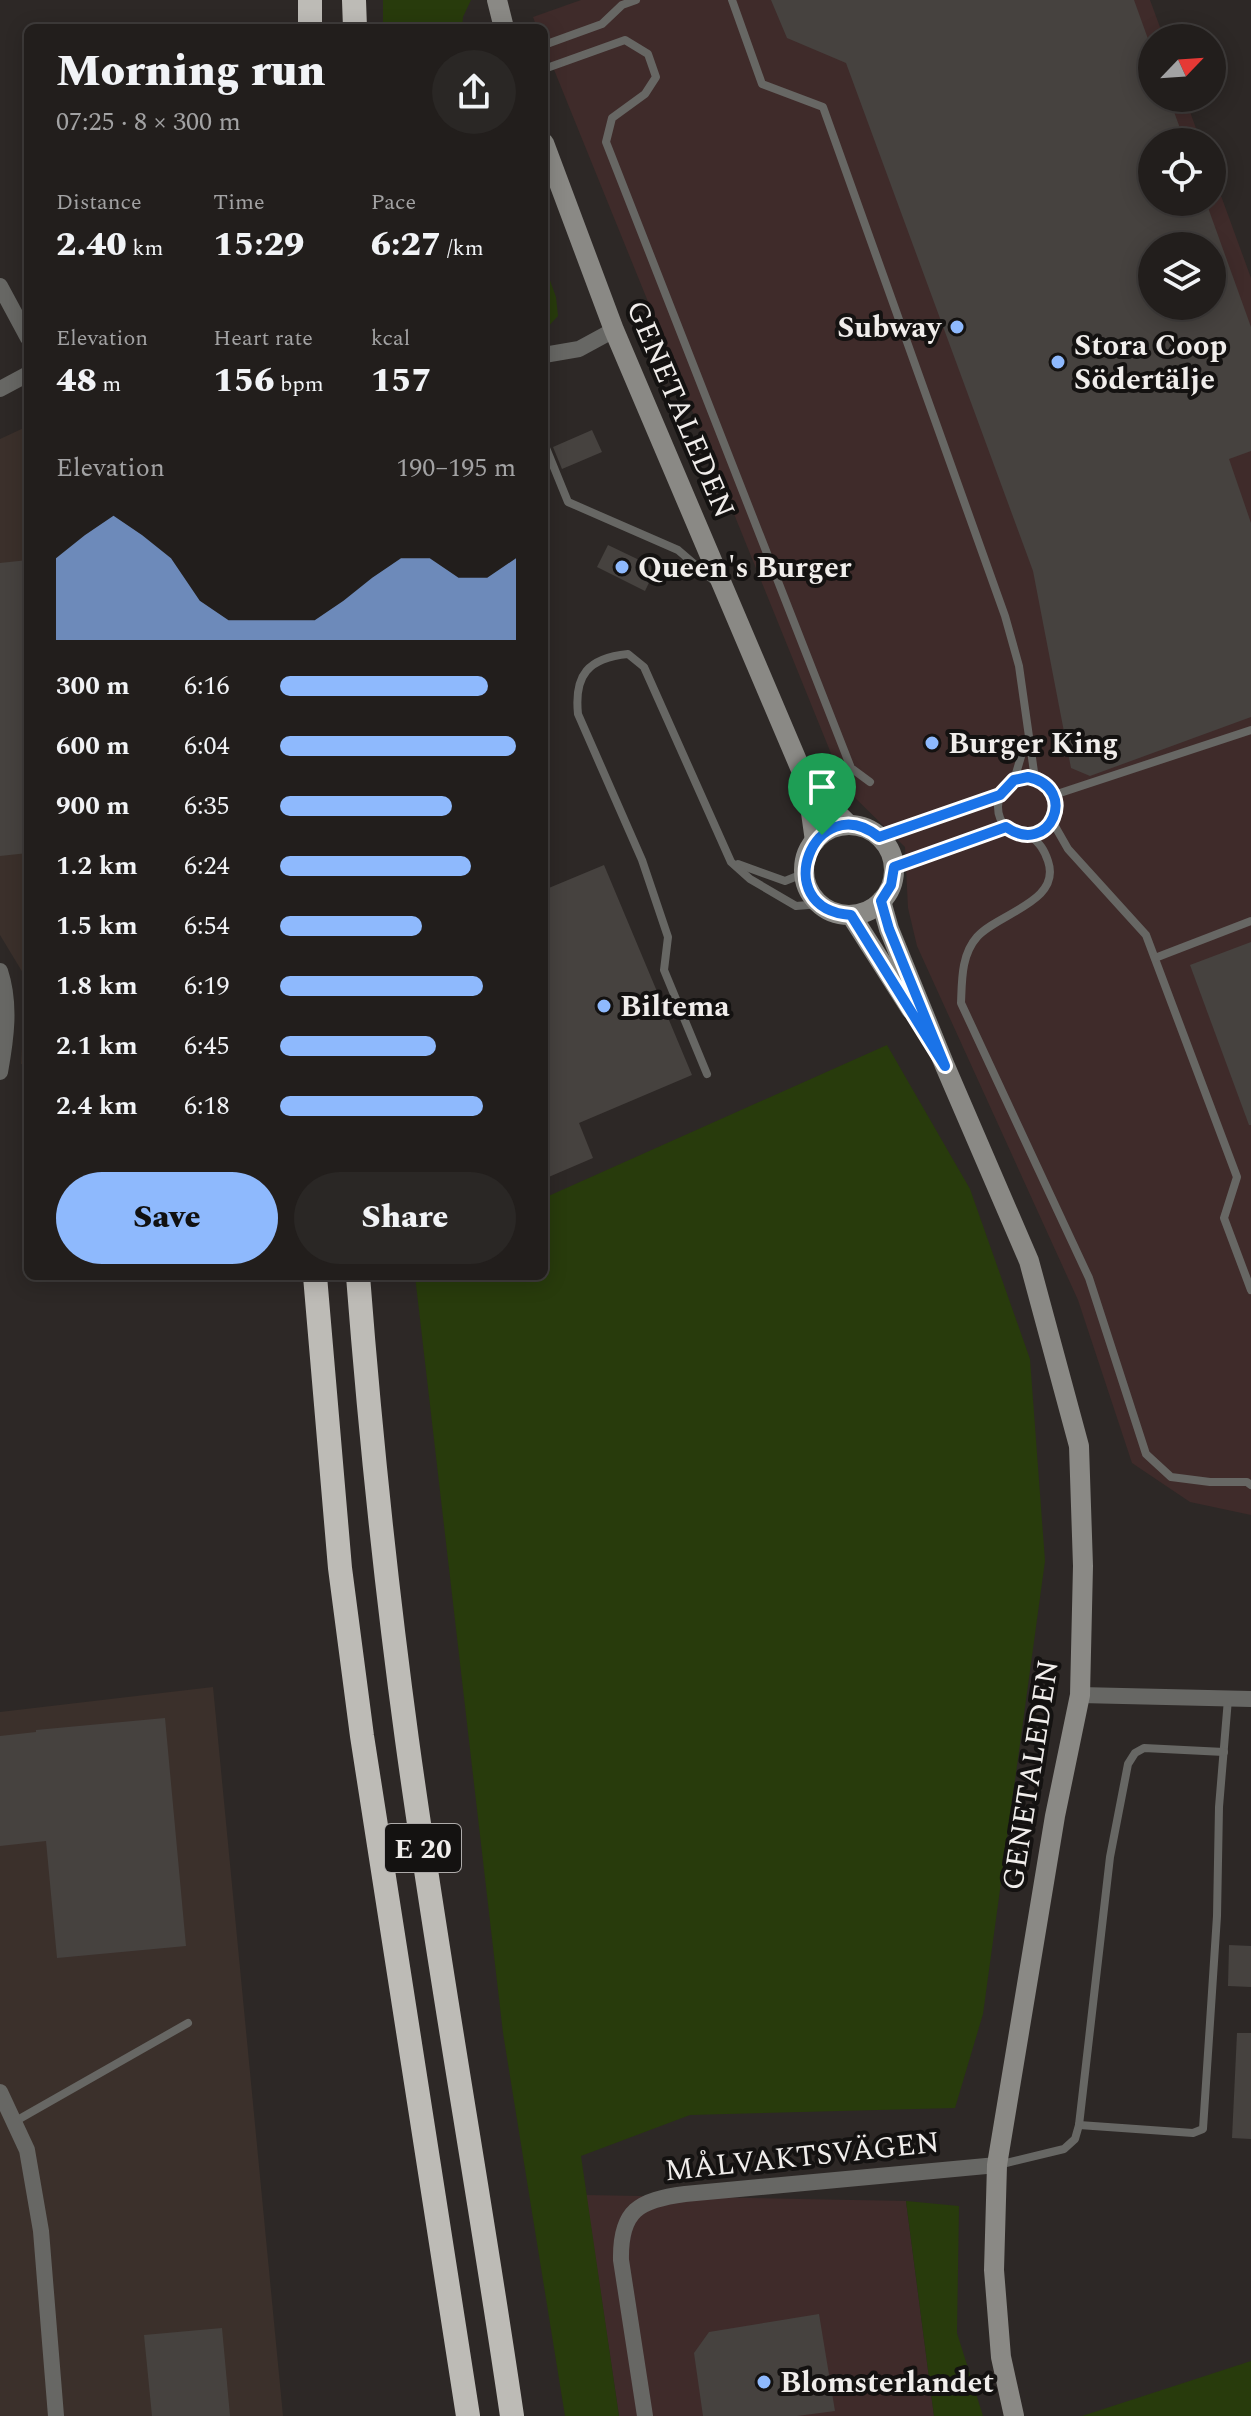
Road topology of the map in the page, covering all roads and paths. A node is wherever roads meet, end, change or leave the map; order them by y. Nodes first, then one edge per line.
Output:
1 (310, 0) edge
2 (354, 0) edge
3 (497, 0) edge
4 (636, 0) edge
5 (732, 0) edge
6 (310, 24) edge
7 (355, 24) edge
8 (503, 24) edge
9 (548, 44) edge
10 (548, 68) edge
11 (548, 154) edge
12 (0, 286) edge
13 (614, 330) junction
14 (24, 331) edge
15 (548, 354) edge
16 (24, 376) edge
17 (0, 389) edge
18 (548, 453) edge
19 (725, 591) junction
20 (1251, 730) edge
21 (1027, 735) junction
22 (1035, 779) junction
23 (1014, 780) junction
24 (870, 782) dead end
25 (807, 784) junction
26 (1000, 795) junction
27 (1054, 795) junction
28 (1052, 821) junction
29 (849, 825) junction
30 (1006, 827) junction
31 (1030, 835) junction
32 (879, 837) junction
33 (815, 841) junction
34 (731, 862) junction
35 (894, 867) junction
36 (805, 873) junction
37 (881, 901) junction
38 (820, 904) junction
39 (851, 915) junction
40 (1251, 921) edge
41 (1155, 958) junction
42 (0, 971) edge
43 (945, 1066) junction
44 (0, 1072) edge
45 (707, 1074) dead end
46 (315, 1280) edge
47 (358, 1280) edge
48 (1251, 1290) edge
49 (1251, 1471) edge
50 (1249, 1484) edge
51 (1080, 1695) junction
52 (1228, 1699) junction
53 (1251, 1699) edge
54 (1224, 1752) junction
55 (188, 2023) dead end
56 (0, 2092) edge
57 (14, 2122) junction
58 (1079, 2125) junction
59 (997, 2165) junction
60 (56, 2416) edge
61 (468, 2416) edge
62 (512, 2416) edge
63 (645, 2416) edge
64 (1014, 2416) edge

1 - 6 highway
2 - 7 highway
3 - 8 main road
4 - 9 lane
5 - 21 lane
10 - 24 lane
11 - 13 main road, GENETALEDEN
12 - 14 street
13 - 15 street
13 - 19 main road, GENETALEDEN
16 - 17 street
18 - 19 lane
19 - 25 main road, GENETALEDEN
20 - 27 lane
21 - 22 lane
21 - 23 lane
22 - 23 lane
22 - 27 lane
23 - 26 lane
25 - 29 main road, GENETALEDEN
25 - 33 main road, GENETALEDEN
26 - 30 lane
26 - 32 lane
27 - 28 lane
28 - 31 lane
28 - 41 lane
29 - 32 main road, GENETALEDEN
29 - 33 main road
30 - 31 lane
30 - 35 lane
31 - 50 lane
32 - 35 main road
33 - 36 main road, GENETALEDEN
34 - 36 lane
34 - 38 lane
34 - 45 lane
35 - 37 main road
36 - 38 main road
37 - 39 main road
37 - 43 main road, GENETALEDEN
38 - 39 main road
39 - 43 main road, GENETALEDEN
40 - 41 lane
41 - 48 lane
42 - 44 street
43 - 51 main road, GENETALEDEN
46 - 61 highway, E 20
47 - 62 highway, E 20
49 - 50 lane
51 - 52 street
51 - 59 main road, GENETALEDEN
52 - 53 street
52 - 54 lane
54 - 58 lane
54 - 58 lane
55 - 57 lane
56 - 57 street
57 - 60 street
58 - 59 lane
59 - 63 street, MÅLVAKTSVÄGEN
59 - 64 main road, GENETALEDEN

